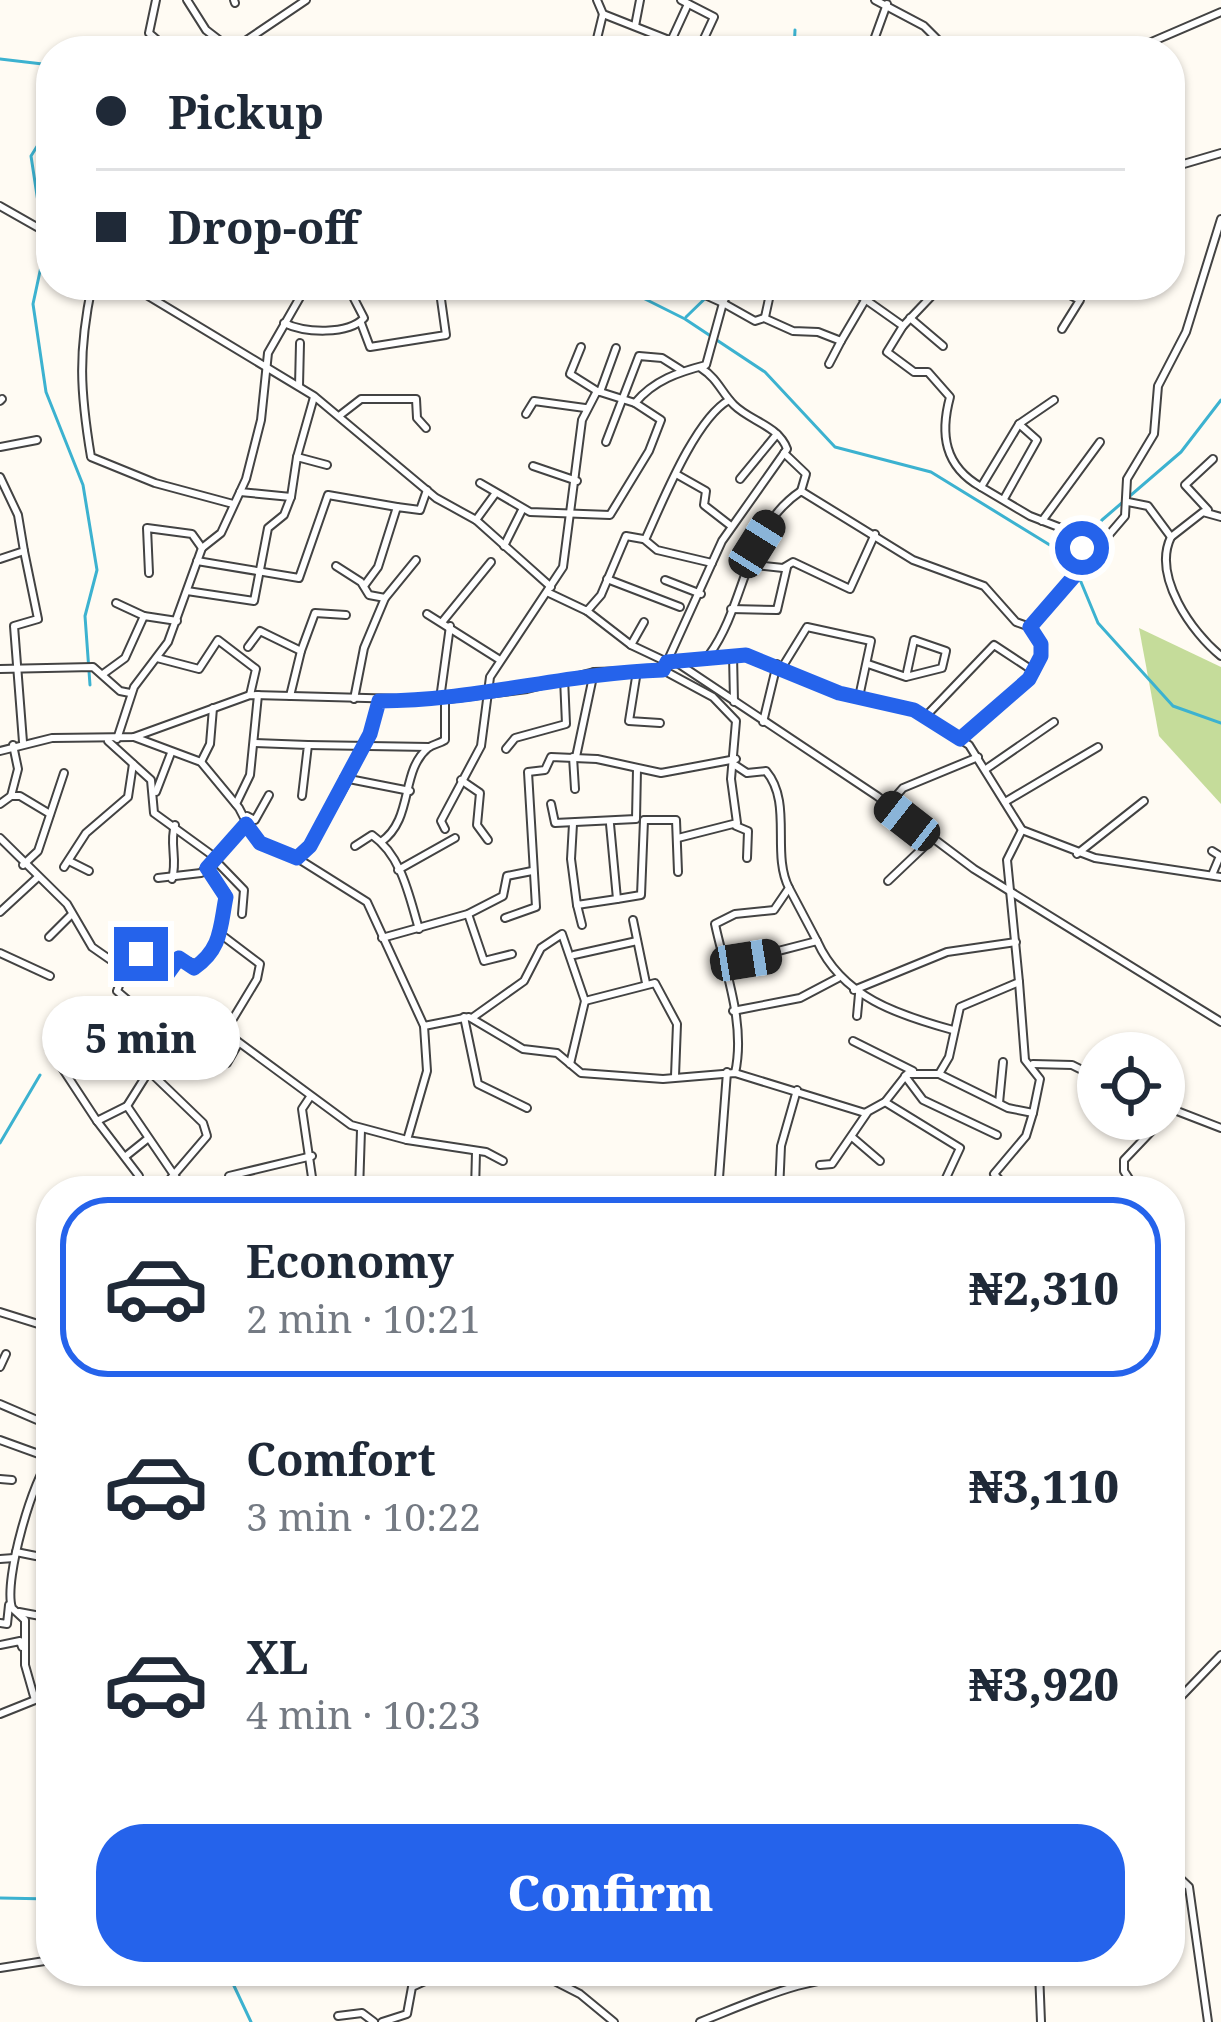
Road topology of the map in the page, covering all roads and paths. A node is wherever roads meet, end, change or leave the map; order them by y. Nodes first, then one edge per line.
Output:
1 (156, 0) edge
2 (306, 0) edge
3 (597, 0) edge
4 (640, 0) edge
5 (875, 0) edge
6 (192, 1) edge
7 (685, 2) edge
8 (887, 4) junction
9 (1221, 12) edge
10 (603, 14) junction
11 (635, 26) junction
12 (152, 36) edge
13 (213, 36) edge
14 (257, 36) edge
15 (598, 36) edge
16 (661, 36) edge
17 (672, 36) edge
18 (705, 36) edge
19 (875, 36) edge
20 (933, 36) edge
21 (1165, 36) edge
22 (1221, 153) edge
23 (1185, 164) edge
24 (0, 206) edge
25 (1221, 219) edge
26 (36, 226) edge
27 (89, 300) edge
28 (154, 300) edge
29 (295, 300) edge
30 (356, 300) edge
31 (441, 300) edge
32 (716, 300) edge
33 (724, 300) edge
34 (768, 300) edge
35 (862, 300) edge
36 (864, 300) edge
37 (927, 300) edge
38 (1080, 300) edge
39 (723, 303) junction
40 (764, 318) junction
41 (910, 318) junction
42 (284, 322) junction
43 (361, 323) junction
44 (903, 326) junction
45 (1062, 329) dead end
46 (841, 341) junction
47 (300, 343) dead end
48 (943, 346) dead end
49 (580, 347) dead end
50 (616, 348) dead end
51 (829, 364) dead end
52 (701, 368) junction
53 (267, 369) junction
54 (681, 370) junction
55 (299, 386) junction
56 (598, 391) junction
57 (314, 396) junction
58 (620, 399) junction
59 (729, 400) junction
60 (1054, 400) dead end
61 (635, 403) junction
62 (585, 408) junction
63 (526, 414) dead end
64 (339, 416) junction
65 (1019, 424) junction
66 (426, 428) dead end
67 (777, 434) junction
68 (37, 440) dead end
69 (606, 442) dead end
70 (1100, 442) dead end
71 (0, 447) edge
72 (784, 453) junction
73 (297, 457) junction
74 (1213, 459) dead end
75 (328, 465) dead end
76 (533, 466) dead end
77 (676, 474) junction
78 (740, 479) dead end
79 (1, 480) edge
80 (577, 481) junction
81 (480, 482) dead end
82 (981, 487) junction
83 (427, 490) junction
84 (801, 490) junction
85 (240, 492) junction
86 (496, 494) junction
87 (291, 497) junction
88 (1005, 497) junction
89 (1128, 502) junction
90 (234, 504) junction
91 (397, 507) junction
92 (522, 510) junction
93 (1208, 510) junction
94 (573, 514) junction
95 (1221, 518) edge
96 (476, 520) junction
97 (1042, 521) junction
98 (731, 526) junction
99 (875, 534) junction
100 (1171, 537) junction
101 (645, 539) junction
102 (504, 546) junction
103 (202, 548) junction
104 (24, 550) junction
105 (0, 559) edge
106 (1089, 559) junction
107 (416, 560) dead end
108 (196, 561) junction
109 (491, 562) dead end
110 (712, 563) junction
111 (745, 564) junction
112 (336, 566) dead end
113 (787, 567) junction
114 (259, 568) junction
115 (149, 572) dead end
116 (608, 579) junction
117 (664, 580) dead end
118 (364, 586) junction
119 (186, 590) junction
120 (550, 590) junction
121 (701, 594) junction
122 (385, 598) junction
123 (116, 603) dead end
124 (680, 607) dead end
125 (731, 609) junction
126 (587, 611) junction
127 (346, 614) dead end
128 (427, 614) dead end
129 (144, 616) junction
130 (177, 621) junction
131 (644, 622) dead end
132 (447, 624) junction
133 (1030, 627) junction
134 (632, 645) junction
135 (248, 646) dead end
136 (301, 651) junction
137 (733, 654) junction
138 (709, 655) junction
139 (1221, 656) edge
140 (157, 658) junction
141 (500, 660) junction
142 (671, 662) junction
143 (868, 664) junction
144 (780, 665) junction
145 (20, 668) junction
146 (0, 669) edge
147 (663, 670) junction
148 (637, 671) junction
149 (1035, 672) junction
150 (594, 673) junction
151 (103, 674) junction
152 (906, 677) junction
153 (564, 678) junction
154 (132, 693) junction
155 (254, 695) junction
156 (290, 696) junction
157 (484, 696) junction
158 (859, 698) junction
159 (354, 699) junction
160 (442, 700) junction
161 (379, 701) junction
162 (731, 706) junction
163 (213, 707) junction
164 (749, 713) junction
165 (926, 716) junction
166 (736, 721) junction
167 (763, 722) junction
168 (1054, 722) dead end
169 (660, 723) dead end
170 (134, 737) junction
171 (106, 739) junction
172 (120, 739) junction
173 (960, 739) junction
174 (23, 742) junction
175 (255, 743) junction
176 (13, 745) junction
177 (308, 745) junction
178 (362, 746) junction
179 (428, 747) junction
180 (1098, 747) dead end
181 (506, 749) dead end
182 (0, 751) edge
183 (171, 753) junction
184 (575, 757) junction
185 (978, 757) junction
186 (201, 762) junction
187 (735, 762) junction
188 (133, 764) junction
189 (637, 769) junction
190 (986, 769) junction
191 (64, 773) dead end
192 (344, 778) junction
193 (461, 779) junction
194 (575, 789) dead end
195 (410, 790) junction
196 (156, 793) junction
197 (269, 795) dead end
198 (11, 796) junction
199 (302, 796) dead end
200 (1144, 801) dead end
201 (1005, 802) junction
202 (0, 804) edge
203 (236, 804) junction
204 (551, 804) dead end
205 (887, 806) junction
206 (50, 814) junction
207 (245, 819) junction
208 (640, 819) junction
209 (573, 824) junction
210 (610, 824) junction
211 (175, 825) junction
212 (736, 826) junction
213 (445, 829) dead end
214 (1022, 830) junction
215 (0, 838) edge
216 (455, 838) dead end
217 (678, 838) junction
218 (488, 840) dead end
219 (929, 840) junction
220 (381, 842) junction
221 (355, 846) dead end
222 (1212, 851) dead end
223 (1077, 854) junction
224 (297, 858) junction
225 (747, 858) dead end
226 (216, 859) junction
227 (22, 865) junction
228 (207, 868) junction
229 (398, 870) junction
230 (89, 871) dead end
231 (532, 872) junction
232 (678, 872) dead end
233 (1216, 876) edge
234 (38, 877) junction
235 (158, 878) dead end
236 (172, 879) junction
237 (888, 880) dead end
238 (789, 888) junction
239 (1014, 890) junction
240 (617, 898) junction
241 (577, 904) junction
242 (71, 911) junction
243 (0, 912) edge
244 (242, 914) dead end
245 (468, 914) junction
246 (505, 917) dead end
247 (633, 920) dead end
248 (582, 926) dead end
249 (162, 929) dead end
250 (419, 929) junction
251 (221, 934) junction
252 (49, 938) dead end
253 (382, 938) junction
254 (637, 941) junction
255 (818, 941) junction
256 (1016, 942) junction
257 (0, 953) edge
258 (512, 954) dead end
259 (139, 956) junction
260 (574, 956) junction
261 (728, 964) junction
262 (124, 970) junction
263 (50, 976) dead end
264 (839, 977) junction
265 (1019, 982) junction
266 (646, 983) junction
267 (857, 992) junction
268 (585, 1001) junction
269 (734, 1011) junction
270 (856, 1016) dead end
271 (468, 1017) junction
272 (1221, 1022) edge
273 (424, 1026) junction
274 (953, 1030) junction
275 (172, 1037) junction
276 (853, 1041) dead end
277 (238, 1043) junction
278 (49, 1048) dead end
279 (1003, 1062) dead end
280 (570, 1064) junction
281 (1033, 1064) junction
282 (1077, 1068) edge
283 (148, 1071) junction
284 (731, 1072) junction
285 (909, 1074) junction
286 (939, 1074) junction
287 (676, 1076) junction
288 (797, 1090) junction
289 (310, 1097) junction
290 (885, 1102) junction
291 (999, 1103) junction
292 (127, 1106) junction
293 (527, 1108) dead end
294 (867, 1113) junction
295 (1033, 1113) junction
296 (1185, 1115) edge
297 (97, 1121) junction
298 (1221, 1129) edge
299 (361, 1130) junction
300 (997, 1135) dead end
301 (852, 1137) junction
302 (146, 1140) junction
303 (1143, 1140) edge
304 (407, 1141) junction
305 (476, 1151) junction
306 (125, 1156) junction
307 (312, 1156) junction
308 (503, 1161) dead end
309 (880, 1161) dead end
310 (820, 1165) dead end
311 (173, 1175) joint
312 (139, 1176) dead end
313 (229, 1176) dead end
314 (313, 1176) edge
315 (359, 1176) edge
316 (475, 1176) edge
317 (720, 1176) edge
318 (780, 1176) edge
319 (947, 1176) edge
320 (996, 1176) edge
321 (1127, 1176) edge
322 (0, 1312) edge
323 (36, 1323) edge
324 (6, 1354) dead end
325 (0, 1367) edge
326 (0, 1404) edge
327 (36, 1420) edge
328 (0, 1440) edge
329 (36, 1453) edge
330 (0, 1479) edge
331 (12, 1480) dead end
332 (36, 1497) edge
333 (15, 1555) junction
334 (36, 1557) edge
335 (0, 1559) edge
336 (12, 1607) junction
337 (36, 1614) edge
338 (4, 1623) edge
339 (4, 1643) edge
340 (23, 1651) junction
341 (1221, 1654) edge
342 (1185, 1692) edge
343 (0, 1714) edge
344 (1185, 1883) edge
345 (36, 1962) edge
346 (0, 1967) edge
347 (414, 1986) edge
348 (564, 1986) edge
349 (794, 1986) edge
350 (1040, 1986) edge
351 (338, 2016) dead end
352 (404, 2019) edge
353 (378, 2022) edge
354 (614, 2022) edge
355 (700, 2022) edge
356 (1041, 2022) edge
357 (1208, 2022) edge

1 - 12 street
2 - 14 street
3 - 10 street
4 - 11 street
5 - 8 street
6 - 13 street
7 - 17 street
7 - 18 street
8 - 19 street
8 - 20 street
9 - 21 street
10 - 11 street
10 - 15 street
11 - 16 street
22 - 23 street
24 - 26 street
25 - 89 street
27 - 90 street
28 - 53 street
29 - 42 street
30 - 43 street
31 - 43 street
32 - 39 street
33 - 39 street
34 - 40 street
35 - 46 street
36 - 44 street
37 - 41 street
38 - 45 street
39 - 40 street
39 - 52 street
40 - 46 street
41 - 44 street
41 - 48 street
42 - 43 street
42 - 53 street
44 - 82 street
46 - 51 street
47 - 55 street
49 - 56 street
50 - 56 street
52 - 54 street
52 - 59 street
53 - 55 street
53 - 85 street
54 - 58 street
54 - 61 street
55 - 57 street
56 - 58 street
56 - 62 street
57 - 64 street
57 - 73 street
58 - 61 street
58 - 69 street
59 - 67 street
59 - 77 street
60 - 65 street
61 - 94 street
62 - 63 street
62 - 80 street
64 - 66 street
64 - 83 street
65 - 82 street
65 - 88 street
67 - 72 street
67 - 78 street
68 - 71 street
70 - 97 street
72 - 84 street
72 - 98 street
73 - 75 street
73 - 87 street
74 - 93 street
76 - 80 street
77 - 98 street
77 - 101 street
79 - 104 street
80 - 94 street
81 - 86 street
82 - 88 street
83 - 91 street
83 - 96 street
84 - 99 street
84 - 111 street
85 - 87 street
85 - 90 street
86 - 92 street
86 - 96 street
87 - 114 street
88 - 97 street
89 - 100 street
89 - 106 street
90 - 103 street
91 - 114 street
91 - 118 street
92 - 94 street
92 - 102 street
93 - 95 street
93 - 100 street
94 - 120 street
96 - 102 street
97 - 106 street
98 - 110 street
99 - 113 street
99 - 133 street
100 - 139 street
101 - 110 street
101 - 116 street
102 - 120 street
103 - 108 street
103 - 115 street
104 - 105 street
104 - 145 street
106 - 133 street
107 - 122 street
108 - 114 street
108 - 119 street
109 - 132 street
110 - 121 street
111 - 113 street
111 - 125 street
112 - 118 street
113 - 125 street
114 - 119 street
116 - 124 street
116 - 126 street
117 - 121 street
118 - 122 street
119 - 130 street
120 - 126 street
120 - 141 street
121 - 142 street
122 - 159 street
123 - 129 street
125 - 138 street
126 - 134 street
127 - 136 street
128 - 132 street
129 - 130 street
129 - 151 street
130 - 140 street
131 - 134 street
132 - 141 street
132 - 160 street
133 - 149 street
134 - 142 street
135 - 136 street
136 - 156 street
137 - 138 street
137 - 144 street
137 - 162 street
138 - 142 street
140 - 154 street
140 - 155 street
141 - 157 street
142 - 147 street
142 - 162 street
143 - 144 street
143 - 152 street
143 - 158 street
144 - 158 street
144 - 167 street
145 - 146 street
145 - 151 street
145 - 174 street
147 - 148 street
147 - 162 street
148 - 150 street
148 - 169 street
149 - 165 street
149 - 173 street
150 - 153 street
150 - 184 street
151 - 154 street
152 - 152 street
153 - 157 street
153 - 181 street
154 - 172 street
155 - 156 street
155 - 163 street
155 - 175 street
156 - 159 street
157 - 160 street
157 - 193 street
158 - 165 street
159 - 161 street
160 - 161 street
160 - 179 street
161 - 178 street
162 - 164 street
162 - 166 street
163 - 170 street
163 - 186 street
164 - 166 street
164 - 167 street
165 - 173 street
166 - 187 street
167 - 205 street
168 - 190 street
170 - 172 street
170 - 183 street
171 - 172 street
171 - 174 street
171 - 188 street
173 - 185 street
174 - 176 street
175 - 177 street
175 - 203 street
176 - 182 street
176 - 198 street
177 - 178 street
177 - 199 street
178 - 179 street
178 - 192 street
179 - 195 street
180 - 201 street
183 - 186 street
183 - 196 street
184 - 189 street
184 - 194 street
184 - 231 street
185 - 190 street
185 - 205 street
186 - 203 street
187 - 189 street
187 - 212 street
187 - 238 street
188 - 196 street
188 - 230 street
189 - 208 street
190 - 201 street
191 - 206 street
192 - 195 street
192 - 224 street
193 - 213 street
193 - 218 street
195 - 220 street
196 - 211 street
197 - 207 street
198 - 202 street
198 - 206 street
200 - 223 street
201 - 214 street
203 - 207 street
204 - 209 street
205 - 219 street
206 - 227 street
207 - 224 street
207 - 226 street
208 - 210 street
208 - 217 street
208 - 240 street
209 - 210 street
209 - 241 street
210 - 240 street
211 - 226 street
211 - 236 street
212 - 217 street
212 - 225 street
214 - 223 street
214 - 239 street
215 - 227 street
216 - 229 street
217 - 232 street
219 - 237 street
219 - 239 street
220 - 221 street
220 - 229 street
222 - 233 street
223 - 233 street
224 - 253 street
226 - 228 street
226 - 244 street
227 - 234 street
228 - 236 street
228 - 251 street
229 - 250 street
231 - 245 street
231 - 246 street
234 - 242 street
234 - 243 street
235 - 236 street
238 - 255 street
238 - 261 street
239 - 256 street
239 - 272 street
240 - 241 street
241 - 248 street
242 - 252 street
242 - 262 street
245 - 250 street
245 - 258 street
247 - 254 street
249 - 259 street
250 - 253 street
251 - 259 street
251 - 277 street
253 - 273 street
254 - 260 street
254 - 266 street
255 - 261 street
255 - 264 street
256 - 265 street
256 - 267 street
257 - 263 street
259 - 262 street
260 - 268 street
260 - 271 street
261 - 269 street
262 - 275 street
264 - 267 street
264 - 269 street
265 - 274 street
265 - 281 street
266 - 268 street
266 - 287 street
267 - 270 street
267 - 274 street
268 - 280 street
269 - 284 street
271 - 273 street
271 - 280 street
271 - 293 street
273 - 304 street
274 - 286 street
275 - 277 street
275 - 283 street
276 - 285 street
277 - 289 street
278 - 297 street
279 - 291 street
280 - 287 street
281 - 282 street
281 - 295 street
283 - 292 street
283 - 311 street
284 - 287 street
284 - 288 street
284 - 317 street
285 - 286 street
285 - 290 street
285 - 300 street
286 - 291 street
288 - 294 street
288 - 318 street
289 - 299 street
289 - 307 street
290 - 294 street
290 - 319 street
291 - 295 street
292 - 297 street
292 - 302 street
294 - 301 street
295 - 320 street
296 - 298 street
297 - 306 street
299 - 304 street
299 - 315 street
301 - 309 street
301 - 310 street
302 - 306 street
302 - 311 street
303 - 321 street
304 - 305 street
305 - 308 street
305 - 316 street
306 - 312 street
307 - 313 street
307 - 314 street
322 - 323 street
324 - 325 street
326 - 327 street
328 - 329 street
330 - 331 street
332 - 333 street
333 - 334 street
333 - 335 street
333 - 336 street
336 - 337 street
336 - 338 street
336 - 340 street
338 - 339 street
339 - 340 street
340 - 343 street
341 - 342 street
344 - 357 street
345 - 346 street
347 - 352 street
348 - 354 street
349 - 355 street
350 - 356 street
351 - 353 street
352 - 353 street

